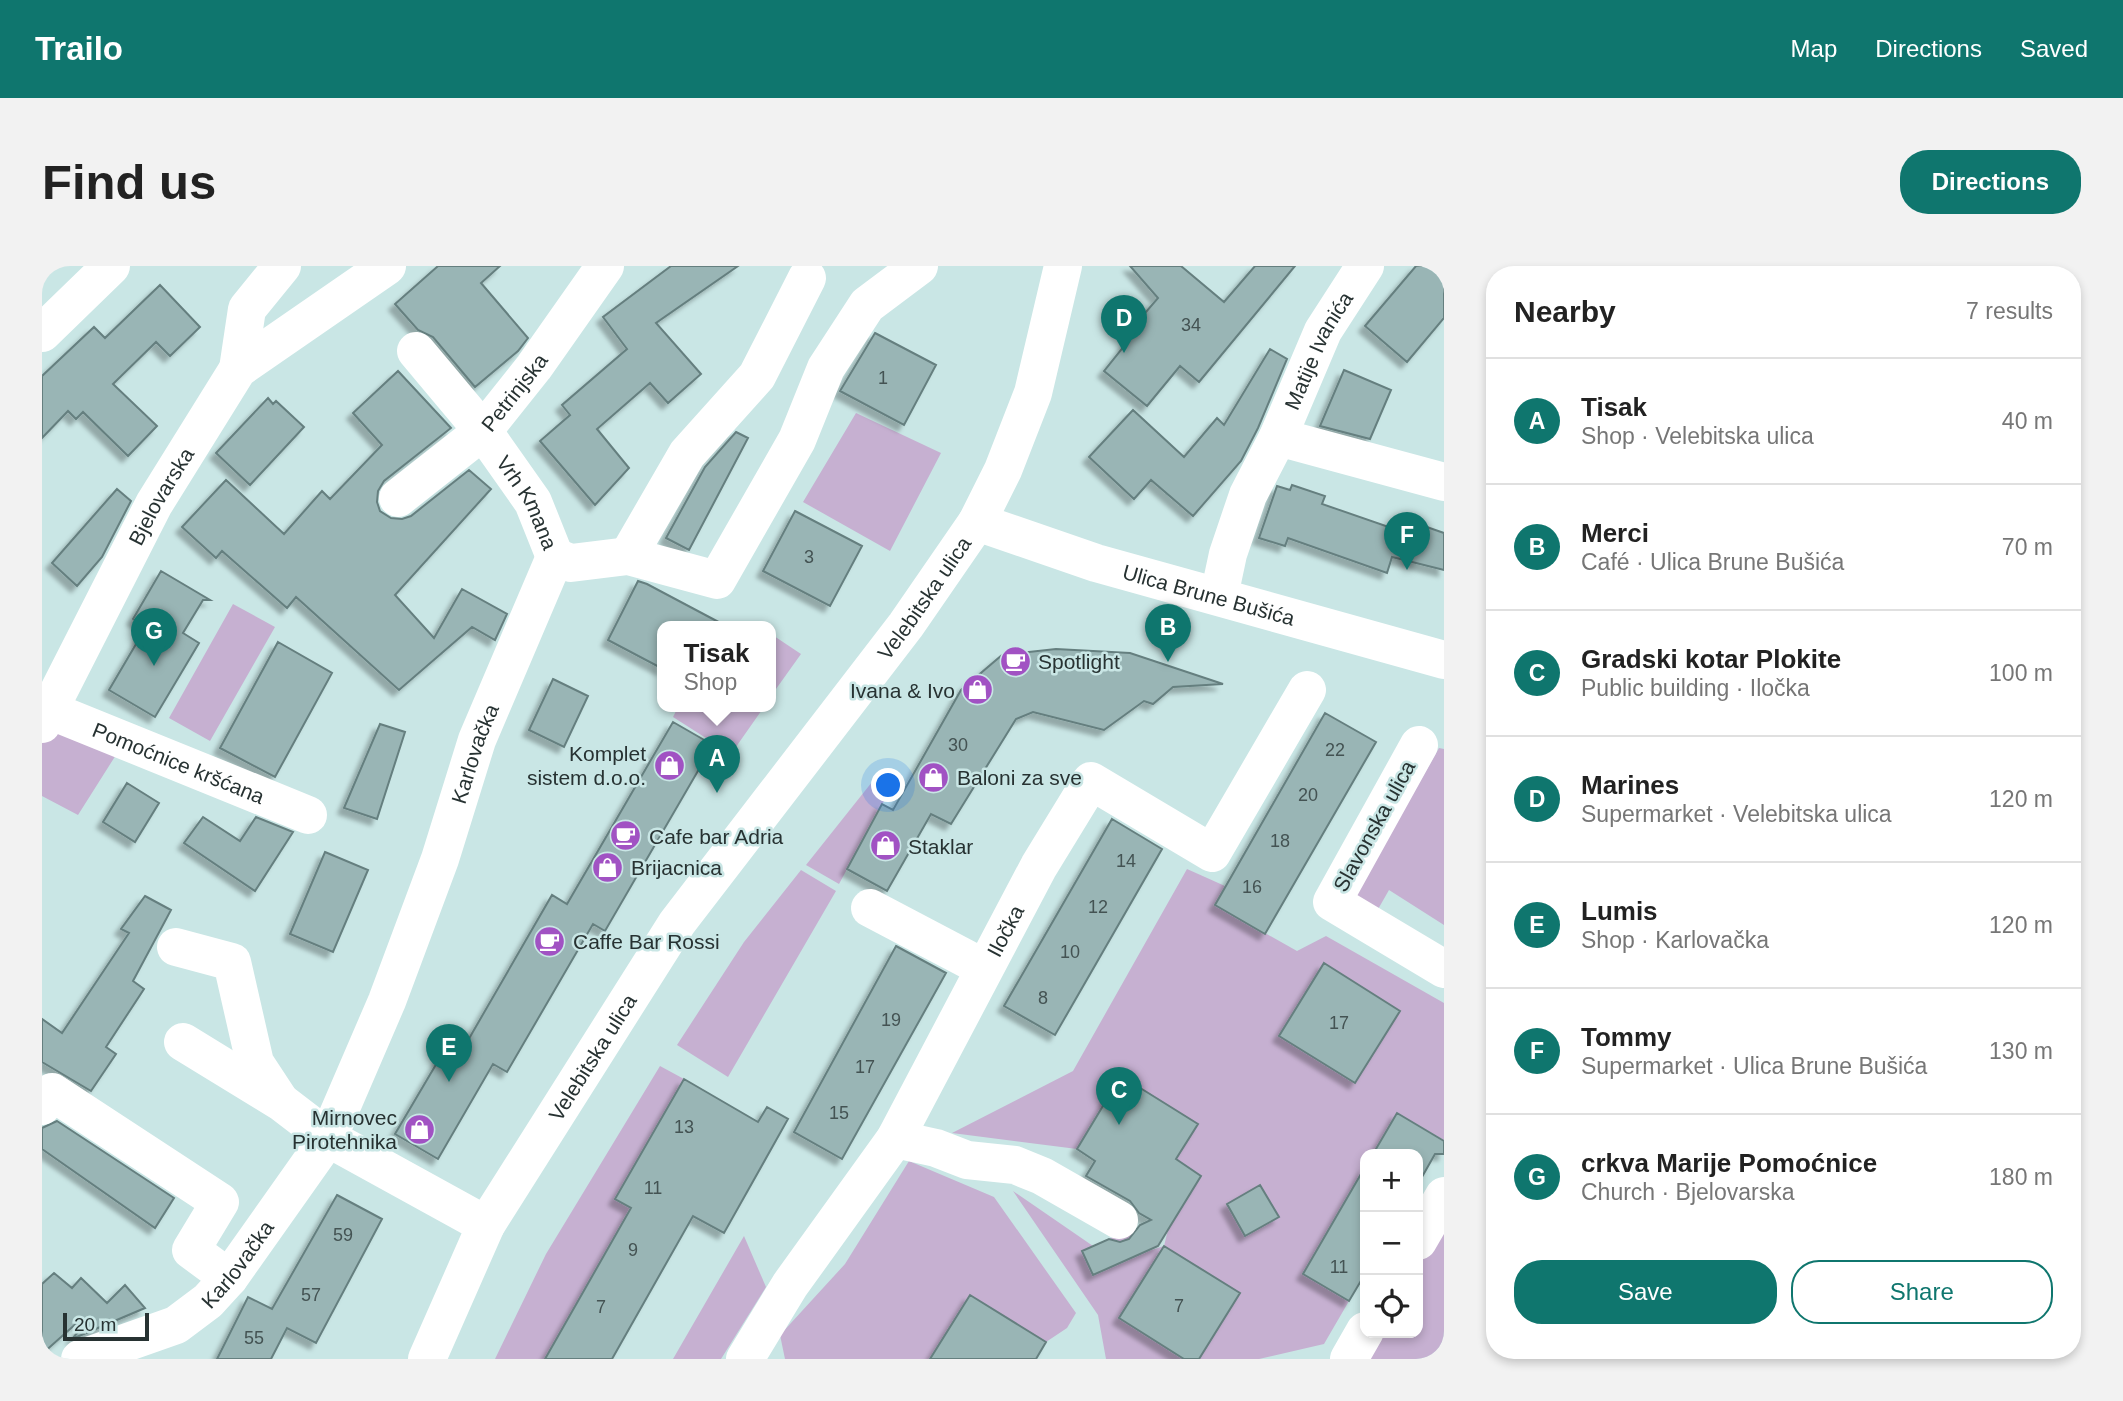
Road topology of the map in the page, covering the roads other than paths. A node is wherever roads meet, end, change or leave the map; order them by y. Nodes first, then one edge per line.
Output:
1 (282, 266) edge
2 (387, 266) edge
3 (605, 266) edge
4 (919, 266) edge
5 (1063, 266) edge
6 (1365, 266) edge
7 (107, 267) edge
8 (807, 278) dead end
9 (42, 333) edge
10 (416, 351) dead end
11 (238, 369) junction
12 (483, 431) junction
13 (1278, 437) junction
14 (1444, 482) edge
15 (398, 498) dead end
16 (977, 522) junction
17 (628, 556) junction
18 (555, 557) junction
19 (1219, 596) junction
20 (1444, 660) edge
21 (1307, 690) dead end
22 (46, 717) edge
23 (1419, 745) dead end
24 (308, 815) dead end
25 (870, 908) dead end
26 (176, 947) dead end
27 (984, 968) junction
28 (1444, 969) edge
29 (183, 1042) dead end
30 (281, 1102) junction
31 (42, 1106) edge
32 (328, 1138) junction
33 (895, 1139) junction
34 (1444, 1196) edge
35 (1119, 1220) dead end
36 (486, 1225) junction
37 (1423, 1232) edge
38 (229, 1278) junction
39 (1361, 1338) edge
40 (80, 1359) edge
41 (427, 1359) edge
42 (745, 1359) edge
43 (1349, 1359) edge

1 - 11 street
2 - 11 street, Bjelovarska
3 - 12 street, Petrinjska
4 - 17 street
5 - 16 street, Velebitska ulica
6 - 13 street, Matije Ivanića
7 - 9 street
8 - 17 street
10 - 12 street, Vrh Kmana
11 - 22 street, Bjelovarska
12 - 15 street, Petrinjska
12 - 18 street, Vrh Kmana
13 - 14 street, Matije Ivanića
13 - 19 street, Matije Ivanića
16 - 19 street, Ulica Brune Bušića
16 - 36 street, Velebitska ulica
17 - 18 street
18 - 32 street, Karlovačka
19 - 20 street, Ulica Brune Bušića
21 - 27 street, Iločka
22 - 24 street, Pomoćnice kršćana
23 - 28 street, Slavonska ulica
25 - 27 street
26 - 30 street
27 - 33 street, Iločka
29 - 30 street
30 - 32 street
31 - 38 street
32 - 36 street
32 - 38 street, Karlovačka
33 - 35 street
33 - 42 street, Iločka
34 - 37 street
36 - 41 street, Velebitska ulica
38 - 40 street, Karlovačka
39 - 43 street

